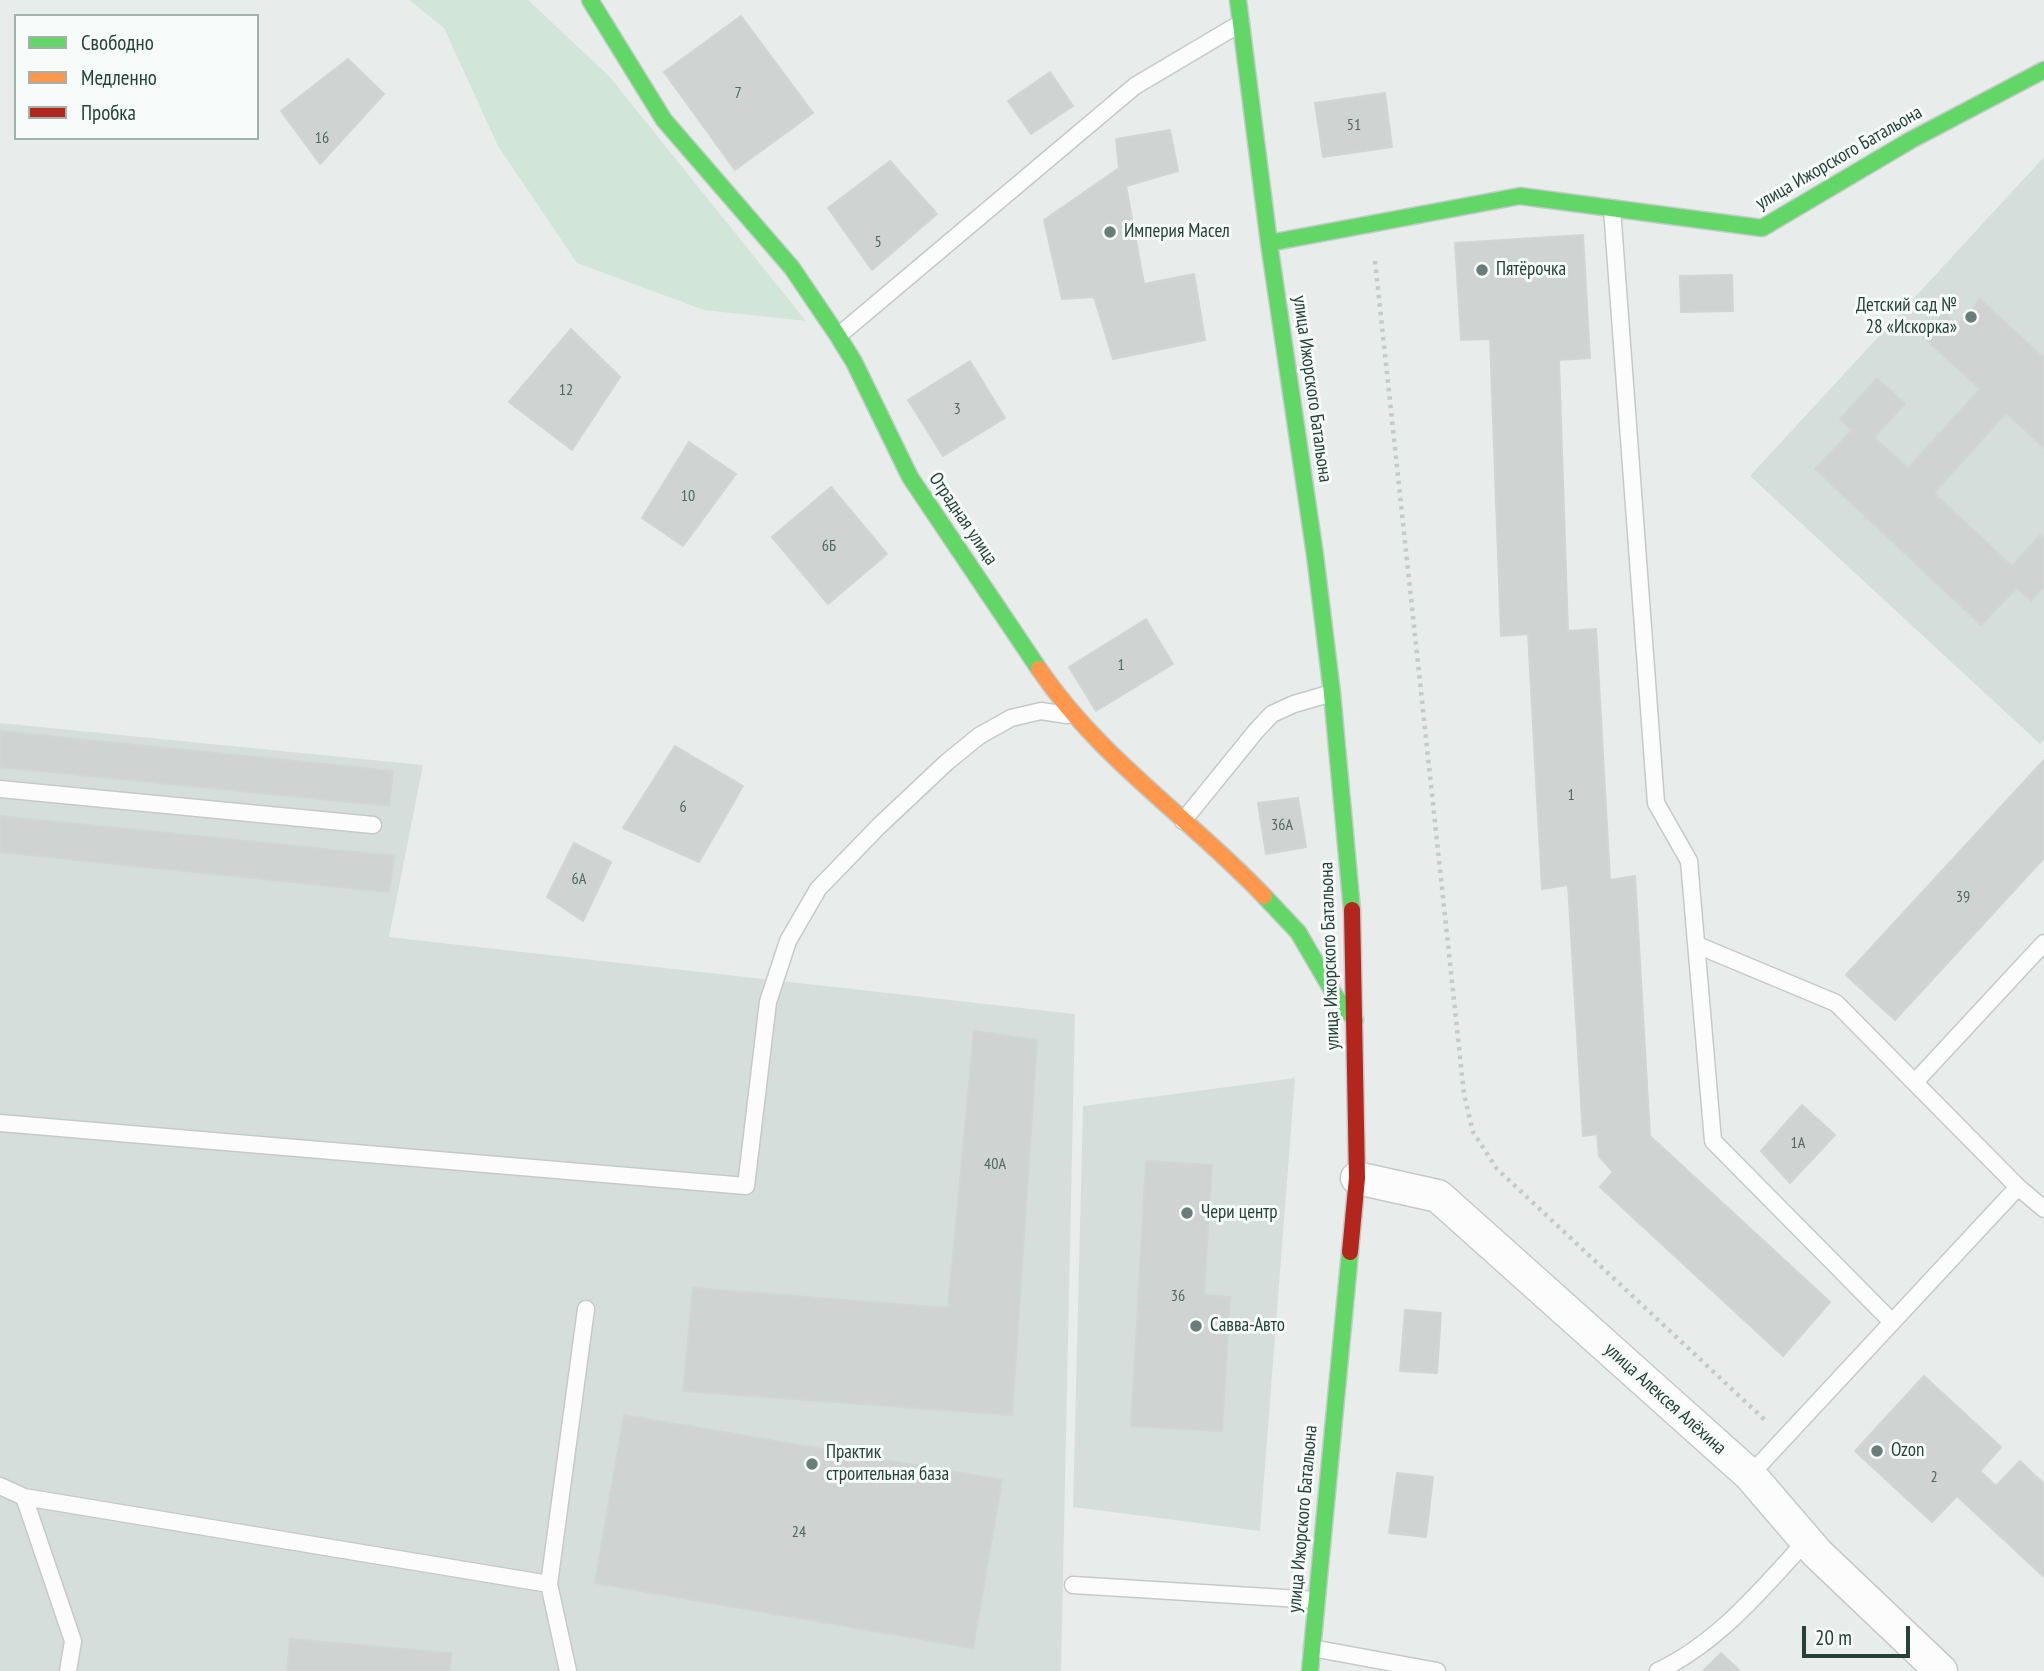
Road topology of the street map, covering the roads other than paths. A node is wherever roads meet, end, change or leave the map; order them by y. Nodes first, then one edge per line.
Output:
1 (590, 0) edge
2 (1237, 0) edge
3 (1241, 23) junction
4 (2044, 70) edge
5 (1612, 209) junction
6 (1269, 243) junction
7 (838, 336) junction
8 (1332, 693) junction
9 (1076, 716) junction
10 (0, 789) edge
11 (1182, 821) junction
12 (373, 825) dead end
13 (2044, 943) edge
14 (1697, 945) junction
15 (1355, 1020) junction
16 (1915, 1083) junction
17 (0, 1123) edge
18 (1357, 1178) junction
19 (2018, 1187) junction
20 (2044, 1209) edge
21 (586, 1309) dead end
22 (1892, 1322) junction
23 (1750, 1475) junction
24 (0, 1486) edge
25 (24, 1497) junction
26 (1806, 1541) junction
27 (550, 1584) junction
28 (1073, 1586) dead end
29 (1316, 1600) junction
30 (1312, 1647) junction
31 (68, 1671) edge
32 (568, 1671) edge
33 (1310, 1671) edge
34 (1437, 1671) edge
35 (1658, 1671) edge
36 (1941, 1671) edge

1 - 7 street, Отрадная улица
2 - 3 street, улица Ижорского Батальона
3 - 6 street, улица Ижорского Батальона
3 - 7 lane
4 - 5 street, улица Ижорского Батальона
5 - 6 street, улица Ижорского Батальона
5 - 14 lane
6 - 8 street, улица Ижорского Батальона
7 - 9 street, Отрадная улица
8 - 11 lane
8 - 15 street, улица Ижорского Батальона
9 - 11 street, Отрадная улица
9 - 17 lane
10 - 12 lane
11 - 15 street, Отрадная улица
13 - 16 lane
14 - 16 lane
14 - 22 lane
15 - 18 street, улица Ижорского Батальона
16 - 19 lane
18 - 23 street, улица Алексея Алёхина
18 - 29 street, улица Ижорского Батальона
19 - 20 lane
19 - 22 lane
21 - 27 lane
22 - 23 lane
23 - 26 street, улица Алексея Алёхина
24 - 25 lane
25 - 27 lane
25 - 31 lane
26 - 35 lane
26 - 36 street, улица Алексея Алёхина
27 - 32 lane
28 - 29 lane
29 - 30 street, улица Ижорского Батальона
30 - 33 street, улица Ижорского Батальона
30 - 34 lane

